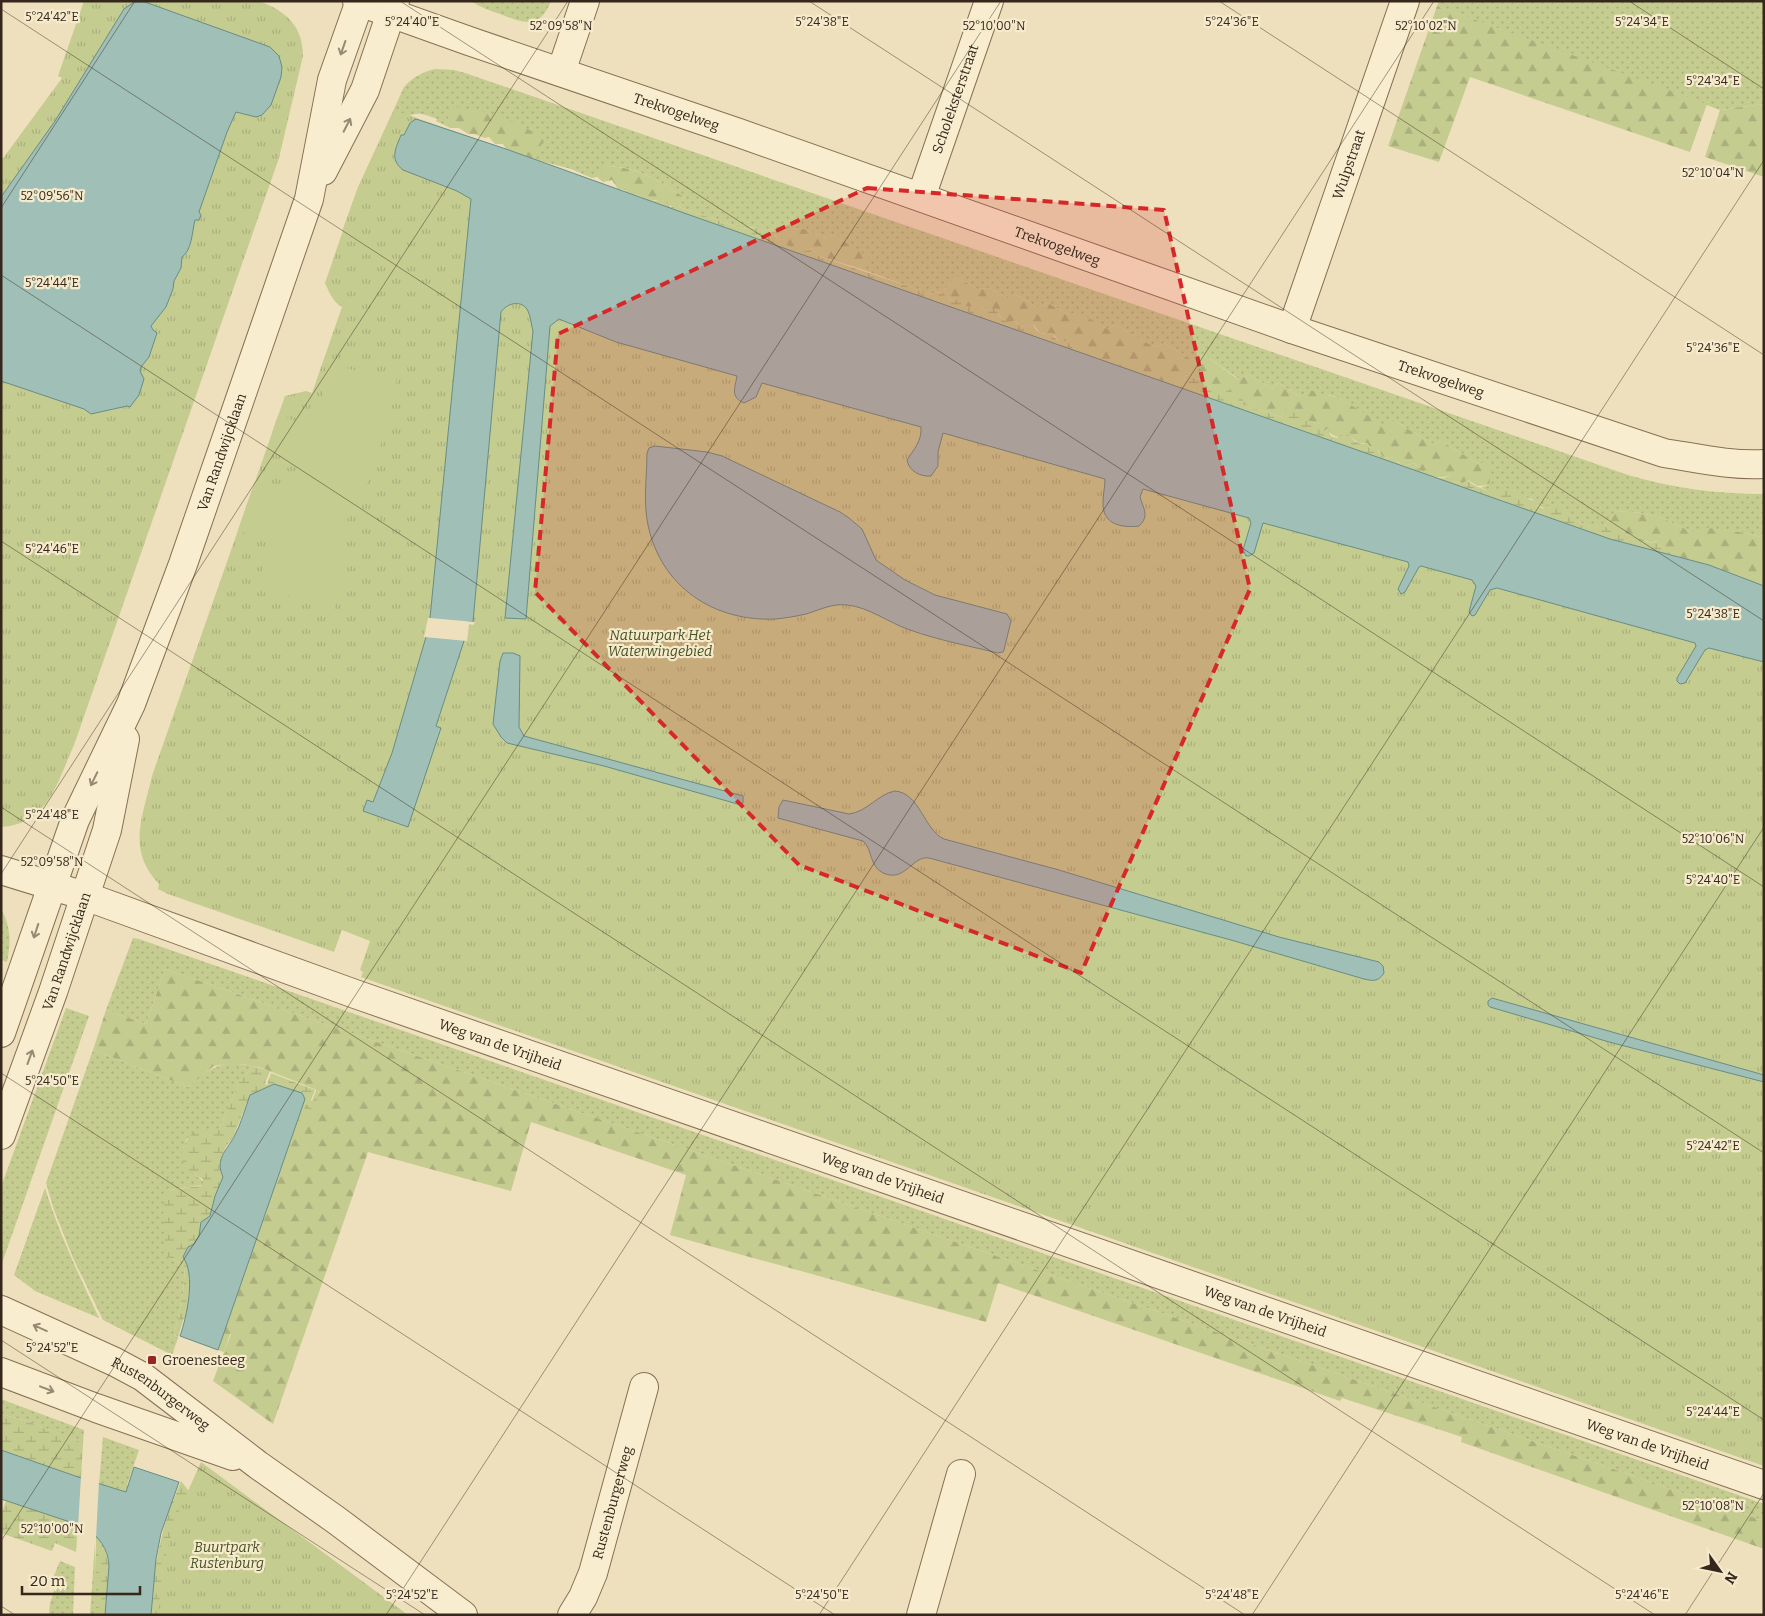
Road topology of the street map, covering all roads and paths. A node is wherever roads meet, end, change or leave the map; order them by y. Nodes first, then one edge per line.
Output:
1 (585, 1) edge
2 (989, 1) edge
3 (1405, 1) edge
4 (359, 2) edge
5 (393, 7) edge
6 (561, 72) junction
7 (921, 197) junction
8 (309, 199) junction
9 (1292, 329) junction
10 (1764, 464) edge
11 (131, 704) junction
12 (1, 870) edge
13 (51, 885) junction
14 (85, 896) junction
15 (1, 1033) edge
16 (1, 1136) edge
17 (1, 1310) edge
18 (1, 1372) edge
19 (644, 1387) dead end
20 (258, 1465) junction
21 (961, 1474) dead end
22 (1764, 1485) edge
23 (464, 1615) edge
24 (572, 1615) edge
25 (922, 1615) edge

1 - 6 street
2 - 7 street, Scholeksterstraat
3 - 9 street, Wulpstraat
4 - 5 street, Trekvogelweg
4 -> 8 street, Van Randwijcklaan
5 - 6 street, Trekvogelweg
8 -> 5 street, Van Randwijcklaan
6 - 7 street, Trekvogelweg
7 - 9 street, Trekvogelweg
8 - 11 street, Van Randwijcklaan
9 - 10 street, Trekvogelweg
11 -> 13 street, Van Randwijcklaan
11 - 14 street, Van Randwijcklaan
12 - 13 street, Weg van de Vrijheid
13 - 14 street, Weg van de Vrijheid
13 -> 15 street, Van Randwijcklaan
16 -> 14 street, Van Randwijcklaan
14 - 22 street, Weg van de Vrijheid
20 -> 17 street, Rustenburgerweg
18 -> 20 street, Rustenburgerweg
19 - 24 street, Rustenburgerweg
20 - 23 street, Rustenburgerweg
21 - 25 street

